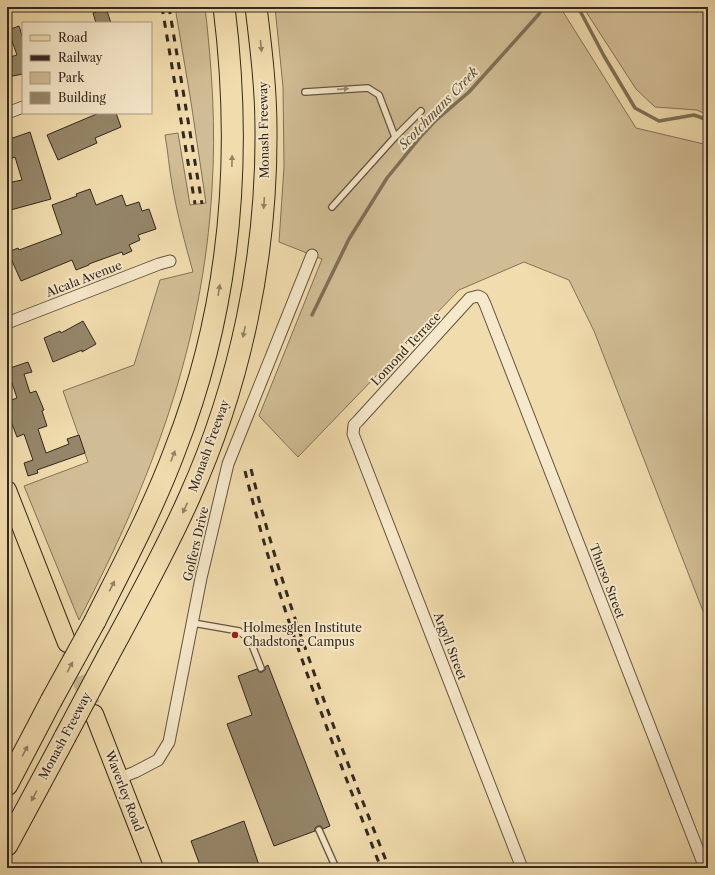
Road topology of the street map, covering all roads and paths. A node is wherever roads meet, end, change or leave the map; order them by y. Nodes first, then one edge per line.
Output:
1 (224, 7) edge
2 (256, 7) edge
3 (305, 92) dead end
4 (22, 107) edge
5 (421, 111) dead end
6 (7, 113) edge
7 (394, 137) junction
8 (332, 207) dead end
9 (312, 255) dead end
10 (170, 261) dead end
11 (485, 304) joint
12 (7, 323) edge
13 (353, 434) joint
14 (7, 490) edge
15 (12, 517) edge
16 (193, 623) junction
17 (67, 643) tunnel mouth
18 (261, 668) dead end
19 (94, 714) tunnel mouth
20 (120, 778) junction
21 (7, 785) edge
22 (319, 830) dead end
23 (7, 845) edge
24 (154, 868) edge
25 (336, 868) edge
26 (522, 868) edge
27 (705, 868) edge

21 -> 1 highway, bridge
2 -> 23 highway, Monash Freeway, bridge
3 -> 7 lane
4 - 6 street
5 - 7 lane
7 - 8 lane
9 - 16 street, Golfers Drive
10 - 12 street, Alcala Avenue
11 - 13 street, Lomond Terrace
11 - 27 street, Thurso Street
13 - 26 street, Argyll Street
14 - 15 main road
15 - 17 main road
16 - 18 lane
16 - 20 street, Golfers Drive
19 - 20 main road, Waverley Road
20 - 24 main road, Waverley Road
22 - 25 lane

